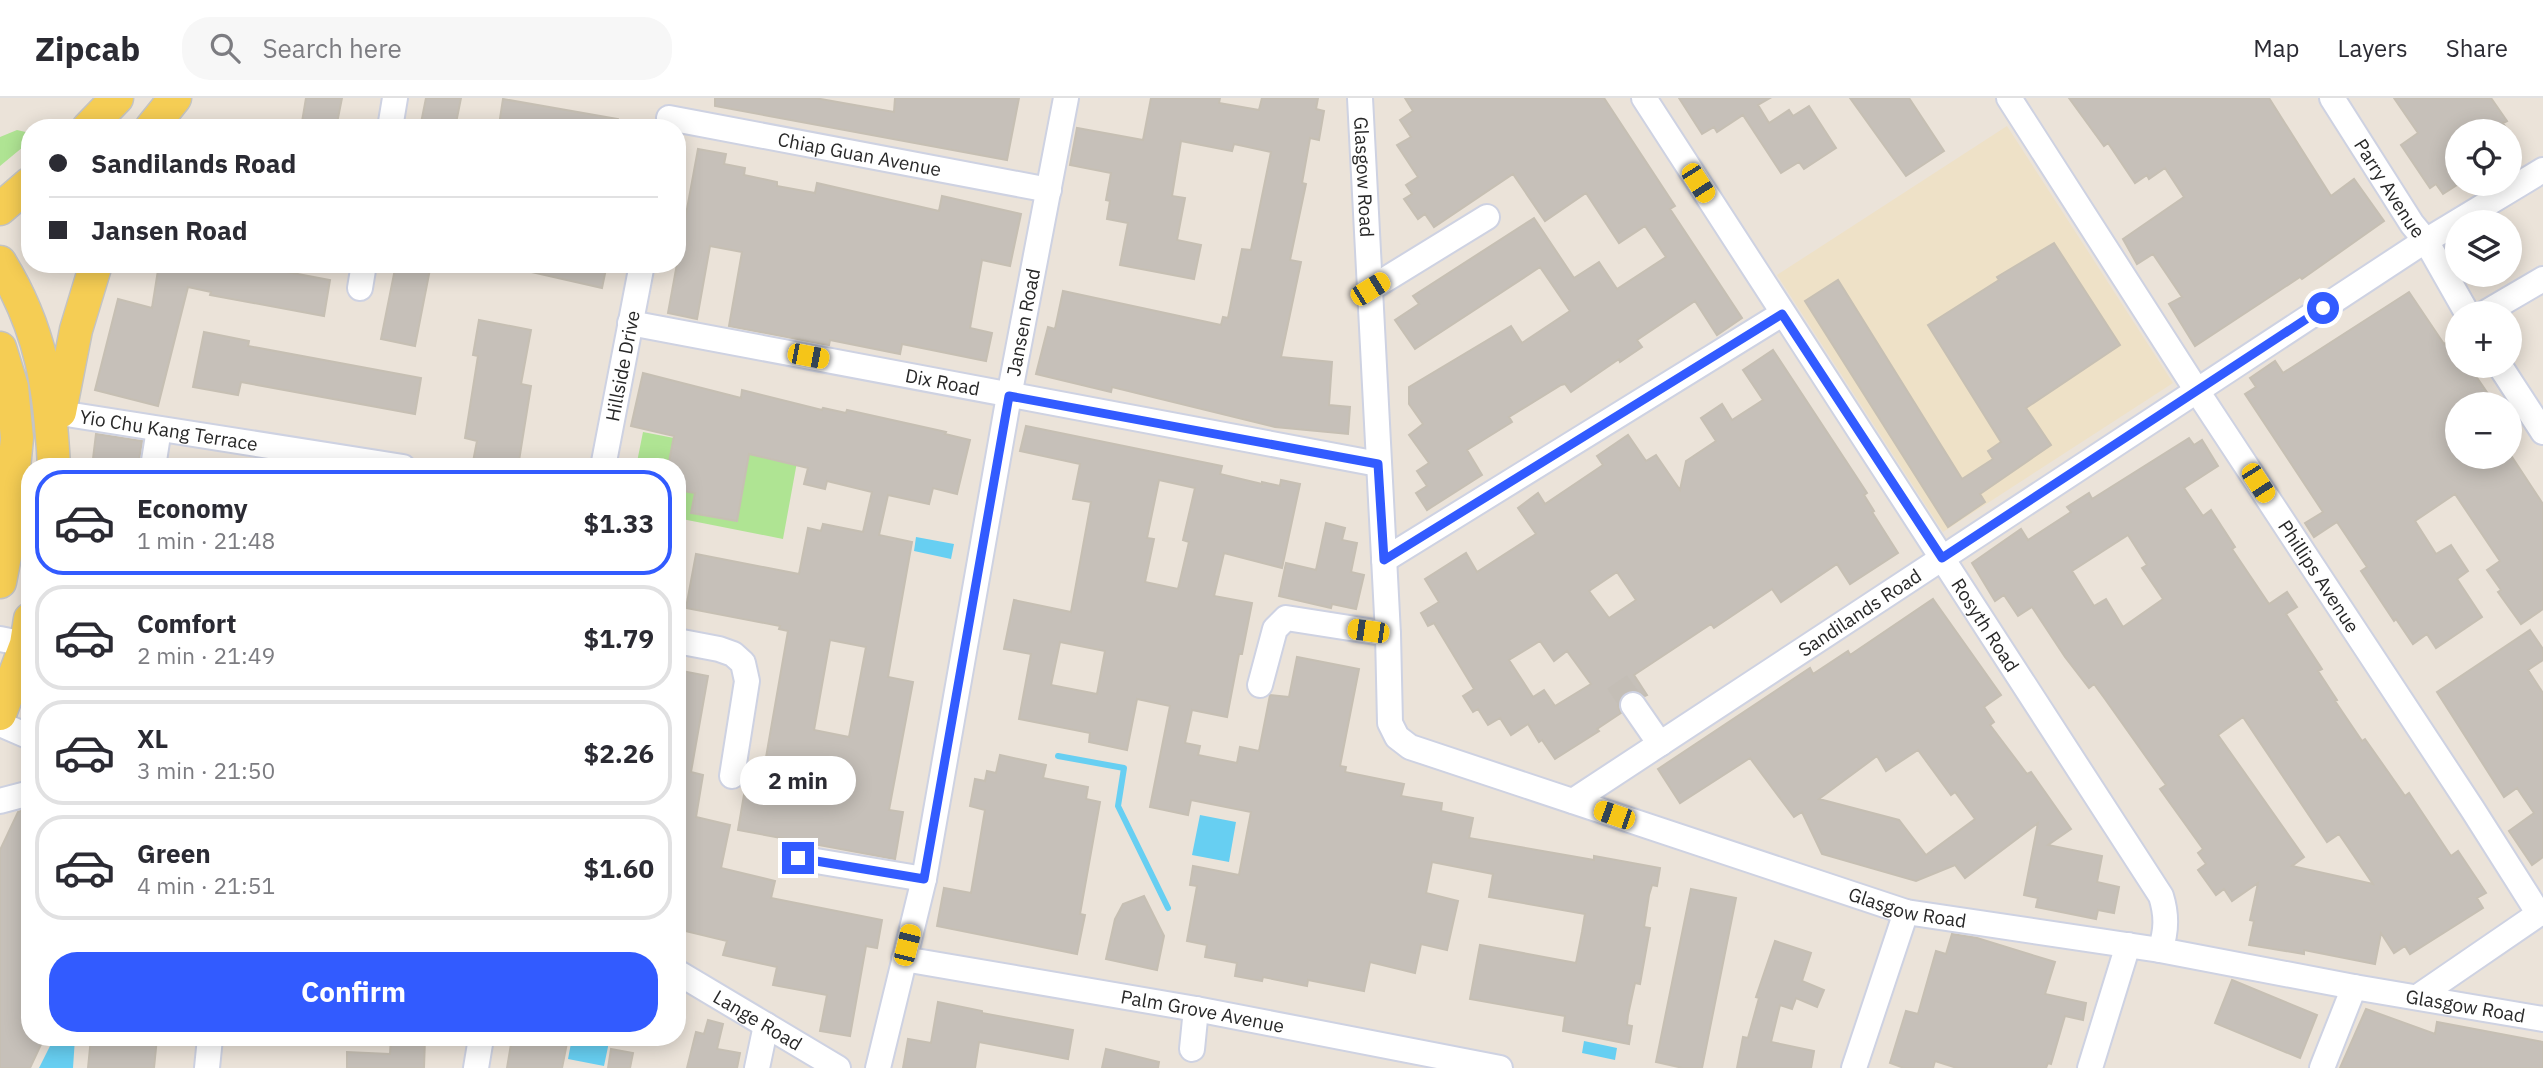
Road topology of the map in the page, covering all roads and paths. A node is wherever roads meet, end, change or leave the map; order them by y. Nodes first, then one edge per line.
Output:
1 (117, 98) edge
2 (176, 98) edge
3 (395, 98) edge
4 (1066, 98) edge
5 (1360, 98) edge
6 (1644, 98) edge
7 (2009, 98) edge
8 (2332, 98) edge
9 (670, 115) edge
10 (97, 119) edge
11 (158, 119) edge
12 (392, 119) edge
13 (2543, 170) edge
14 (1049, 190) junction
15 (21, 191) edge
16 (0, 209) edge
17 (1487, 217) dead end
18 (2426, 241) junction
19 (10, 271) edge
20 (93, 273) edge
21 (640, 273) edge
22 (2543, 279) edge
23 (1370, 289) junction
24 (2460, 301) edge
25 (2505, 301) edge
26 (1782, 314) junction
27 (630, 323) junction
28 (0, 348) edge
29 (2508, 378) edge
30 (2198, 391) junction
31 (1009, 396) junction
32 (60, 413) junction
33 (159, 429) junction
34 (2543, 432) edge
35 (7, 444) edge
36 (53, 458) edge
37 (55, 458) edge
38 (154, 458) edge
39 (346, 458) edge
40 (605, 458) edge
41 (1378, 464) junction
42 (1942, 558) junction
43 (1384, 560) junction
44 (0, 582) edge
45 (0, 598) edge
46 (21, 604) edge
47 (1388, 634) junction
48 (21, 636) edge
49 (686, 643) edge
50 (1260, 685) dead end
51 (1633, 705) tunnel mouth
52 (0, 714) edge
53 (0, 724) edge
54 (21, 733) edge
55 (1660, 744) junction
56 (732, 776) dead end
57 (21, 795) edge
58 (0, 801) edge
59 (1573, 801) junction
60 (798, 858) dead end
61 (924, 879) junction
62 (1906, 912) junction
63 (2541, 913) edge
64 (2128, 945) junction
65 (2160, 950) junction
66 (904, 959) junction
67 (686, 977) edge
68 (2354, 987) junction
69 (2419, 996) junction
70 (1196, 1009) junction
71 (2543, 1019) edge
72 (766, 1025) junction
73 (209, 1046) edge
74 (480, 1046) edge
75 (1192, 1049) dead end
76 (207, 1068) edge
77 (476, 1068) edge
78 (757, 1068) edge
79 (838, 1068) edge
80 (878, 1068) edge
81 (1500, 1068) edge
82 (1854, 1068) edge
83 (2090, 1068) edge
84 (2322, 1068) edge

1 - 10 main road
2 - 11 main road
3 - 12 street
4 - 14 street, Jansen Road
5 - 23 street, Glasgow Road
6 - 26 street, Rosyth Road
7 - 30 street, Phillips Avenue
8 - 18 street, Parry Avenue
9 - 14 street, Chiap Guan Avenue
13 - 18 street, Sandilands Road
14 - 31 street, Jansen Road
15 - 16 main road
17 - 23 street
18 - 24 street, Parry Avenue
18 - 30 street, Sandilands Road
19 - 36 main road
20 - 32 main road
21 - 27 street, Hillside Drive
22 - 25 street
23 - 41 street, Glasgow Road
26 - 42 street, Rosyth Road
26 - 43 street
27 - 31 street, Dix Road
27 - 40 street, Hillside Drive
28 - 35 main road
29 - 34 street
30 - 42 street, Sandilands Road
30 - 63 street, Phillips Avenue
31 - 41 street, Dix Road
31 - 61 street, Jansen Road
32 - 33 street, Yio Chu Kang Terrace
32 - 37 main road
33 - 38 street
33 - 39 street, Yio Chu Kang Terrace
35 - 44 main road
41 - 43 street, Glasgow Road
42 - 55 street, Sandilands Road
42 - 65 street, Rosyth Road
43 - 47 street, Glasgow Road
45 - 46 main road
47 - 50 street
47 - 59 street, Glasgow Road
48 - 52 main road
49 - 56 street
51 - 55 street
53 - 54 street
55 - 59 street, Sandilands Road
57 - 58 street
59 - 62 street, Glasgow Road
60 - 61 street
61 - 66 street, Jansen Road
62 - 64 street, Glasgow Road
62 - 82 street
63 - 69 street, Phillips Avenue
64 - 65 street, Glasgow Road
64 - 83 street
65 - 68 street, Glasgow Road
66 - 70 street, Palm Grove Avenue
66 - 80 street, Jansen Road
67 - 72 street, Lange Road
68 - 69 street, Glasgow Road
68 - 84 street
69 - 71 street, Glasgow Road
70 - 75 street
70 - 81 street, Palm Grove Avenue
72 - 78 street
72 - 79 street, Lange Road
73 - 76 street
74 - 77 street

